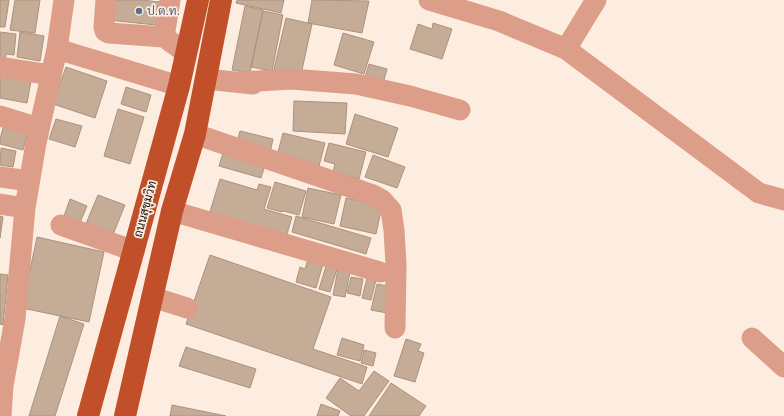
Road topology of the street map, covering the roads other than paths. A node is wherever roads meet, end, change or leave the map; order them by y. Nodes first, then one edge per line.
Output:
1 (64, 0) edge
2 (106, 0) edge
3 (170, 0) edge
4 (198, 0) edge
5 (221, 0) edge
6 (429, 0) edge
7 (596, 0) edge
8 (164, 37) junction
9 (57, 49) junction
10 (566, 49) junction
11 (186, 53) junction
12 (0, 67) edge
13 (51, 75) junction
14 (206, 79) junction
15 (240, 82) junction
16 (180, 86) junction
17 (396, 104) dead end
18 (460, 110) dead end
19 (0, 116) edge
20 (39, 128) junction
21 (195, 134) junction
22 (162, 148) junction
23 (188, 157) junction
24 (0, 177) edge
25 (29, 181) junction
26 (784, 200) edge
27 (0, 204) edge
28 (25, 208) junction
29 (172, 212) junction
30 (61, 225) dead end
31 (134, 251) junction
32 (380, 272) dead end
33 (152, 297) junction
34 (187, 308) dead end
35 (395, 328) dead end
36 (752, 338) dead end
37 (784, 367) edge
38 (1, 385) edge
39 (1, 416) edge
40 (88, 416) edge
41 (125, 416) edge

1 - 9 street
2 - 8 street
3 - 8 street
4 - 11 main road, ถนนสุขุมวิท
5 - 14 main road
6 - 10 street
7 - 10 street
8 - 11 street
9 - 13 street
9 - 16 street
10 - 26 street
11 - 16 main road, ถนนสุขุมวิท
12 - 13 street
13 - 20 street
14 - 15 street
14 - 21 main road
15 - 17 street
15 - 18 street
16 - 22 main road, ถนนสุขุมวิท
19 - 20 street
20 - 25 street
21 - 23 main road
21 - 35 street
22 - 23 main road
22 - 31 main road, ถนนสุขุมวิท
23 - 29 main road
24 - 25 street
25 - 28 street
27 - 28 street
28 - 38 street
29 - 32 street
29 - 33 main road
30 - 31 street
31 - 40 main road, ถนนสุขุมวิท
33 - 34 street
33 - 41 main road
36 - 37 street
38 - 39 street

